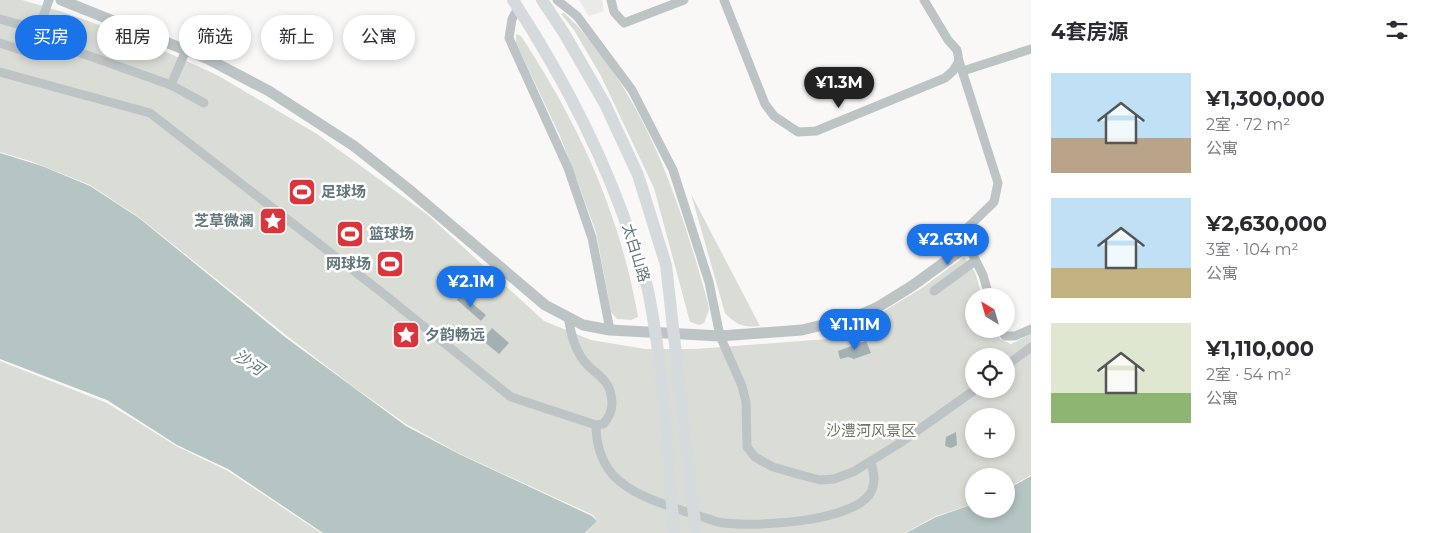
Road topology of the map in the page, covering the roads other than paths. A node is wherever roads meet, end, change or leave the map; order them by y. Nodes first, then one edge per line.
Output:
1 (49, 0) edge
2 (61, 0) edge
3 (542, 0) edge
4 (556, 0) edge
5 (611, 0) edge
6 (684, 0) edge
7 (724, 0) edge
8 (924, 0) edge
9 (513, 3) edge
10 (44, 15) edge
11 (0, 19) edge
12 (15, 25) edge
13 (0, 43) edge
14 (179, 47) edge
15 (15, 48) edge
16 (1031, 49) edge
17 (87, 52) edge
18 (182, 60) edge
19 (210, 60) edge
20 (959, 60) junction
21 (966, 70) dead end
22 (0, 72) edge
23 (171, 85) junction
24 (204, 103) dead end
25 (967, 246) junction
26 (976, 261) junction
27 (987, 288) edge
28 (934, 291) dead end
29 (568, 317) junction
30 (1031, 329) edge
31 (610, 330) junction
32 (720, 336) junction
33 (1015, 336) edge
34 (1031, 347) edge
35 (1015, 359) edge
36 (965, 397) edge
37 (596, 425) junction
38 (871, 461) junction
39 (674, 533) edge
40 (696, 533) edge

1 - 10 street
2 - 14 street
3 - 40 main road, 太白山路
4 - 32 street
5 - 6 street
7 - 20 street
8 - 20 street
9 - 31 street
9 - 39 main road, 太白山路
11 - 12 street
13 - 15 street
16 - 21 street
17 - 23 street
18 - 23 street
19 - 29 street
20 - 25 street
22 - 37 street
23 - 24 street
25 - 26 street
25 - 32 street
26 - 27 street
26 - 28 street
29 - 31 street
29 - 37 street
30 - 33 street
31 - 32 street
32 - 38 street
34 - 35 street
36 - 38 street
37 - 38 street

